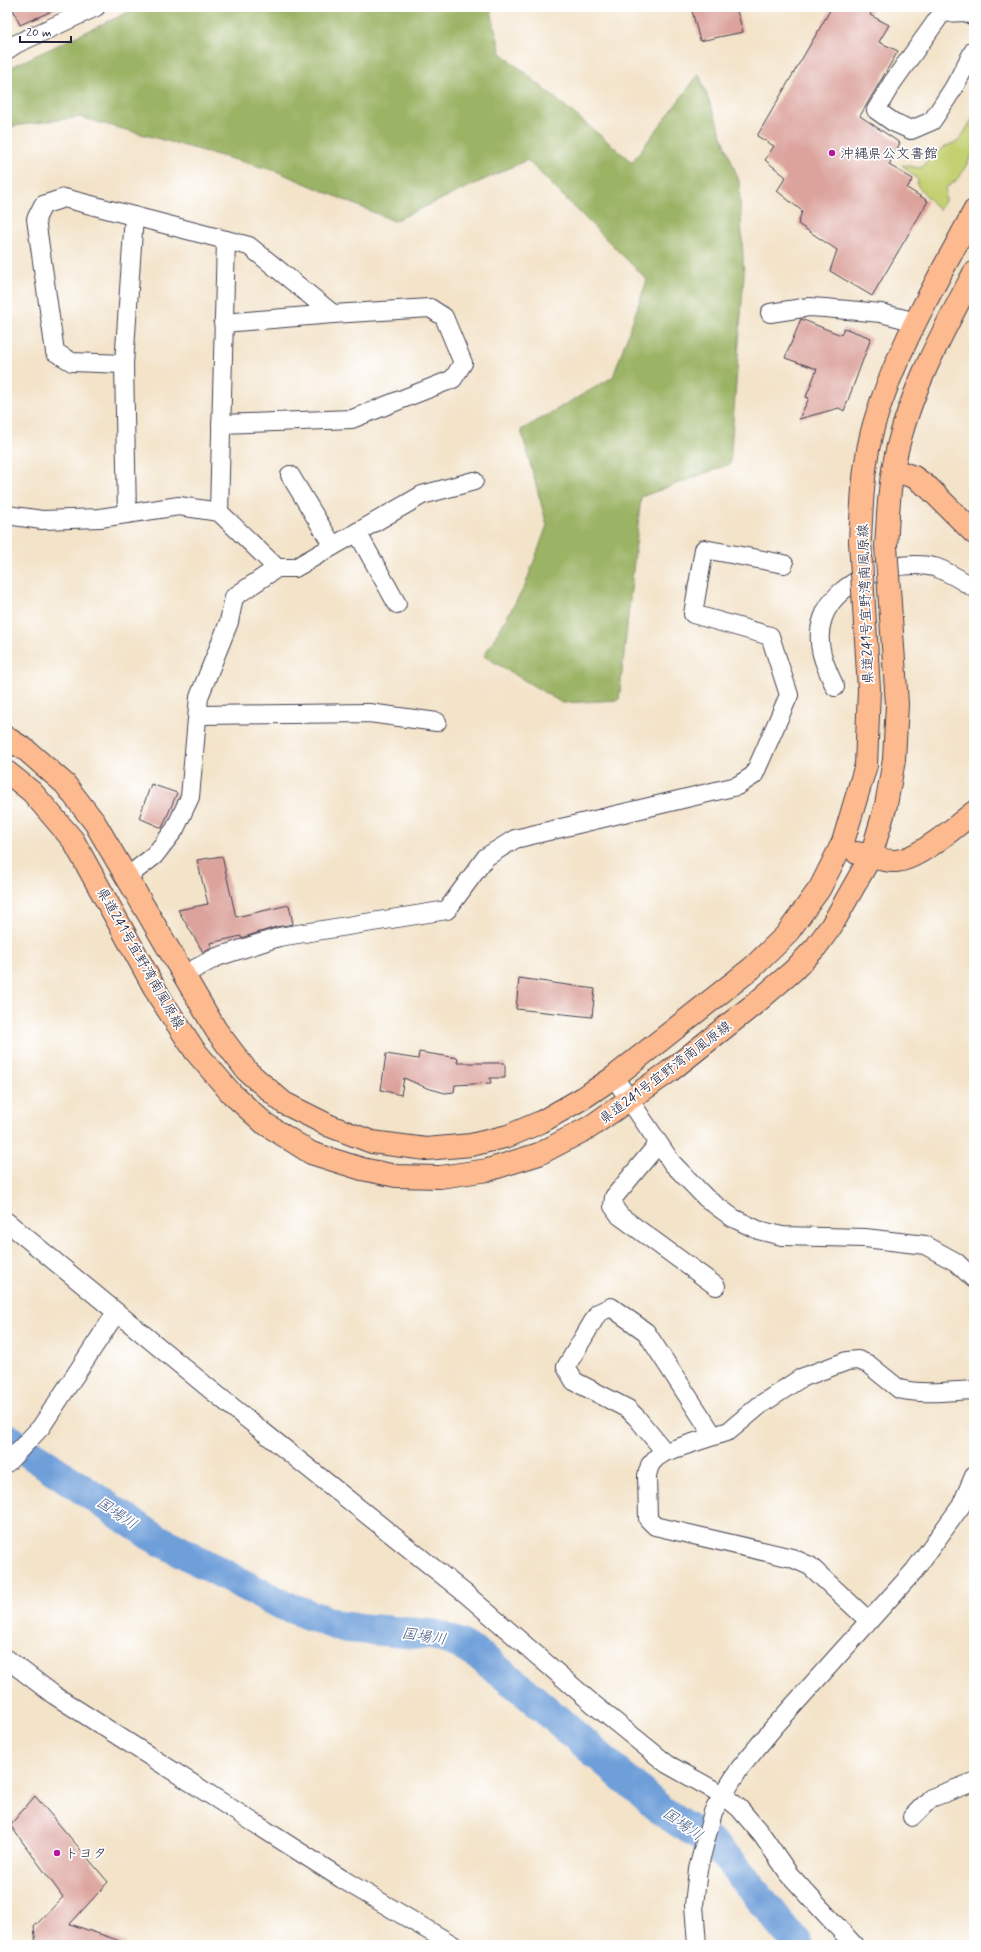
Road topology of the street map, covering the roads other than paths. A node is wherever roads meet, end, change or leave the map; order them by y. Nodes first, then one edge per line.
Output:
1 (96, 7) edge
2 (974, 16) edge
3 (10, 44) edge
4 (974, 50) edge
5 (974, 211) edge
6 (134, 216) junction
7 (226, 240) junction
8 (974, 273) edge
9 (770, 313) dead end
10 (333, 314) junction
11 (916, 322) junction
12 (224, 323) junction
13 (124, 364) junction
14 (221, 424) junction
15 (893, 470) junction
16 (290, 475) dead end
17 (474, 481) dead end
18 (219, 512) junction
19 (127, 514) junction
20 (7, 515) edge
21 (357, 532) junction
22 (974, 533) edge
23 (333, 546) junction
24 (784, 564) dead end
25 (277, 568) junction
26 (974, 588) edge
27 (397, 604) dead end
28 (835, 687) dead end
29 (198, 715) junction
30 (437, 722) dead end
31 (7, 738) edge
32 (7, 772) edge
33 (974, 812) edge
34 (840, 849) junction
35 (871, 856) junction
36 (127, 877) junction
37 (183, 975) junction
38 (614, 1077) junction
39 (629, 1101) junction
40 (658, 1144) junction
41 (7, 1222) edge
42 (974, 1279) edge
43 (716, 1286) dead end
44 (116, 1313) junction
45 (974, 1390) edge
46 (713, 1435) junction
47 (665, 1452) junction
48 (7, 1463) edge
49 (974, 1476) edge
50 (968, 1510) edge
51 (869, 1621) junction
52 (7, 1659) edge
53 (974, 1782) edge
54 (723, 1795) junction
55 (912, 1817) dead end
56 (453, 1945) edge
57 (697, 1945) edge
58 (854, 1945) edge

1 - 3 street
2 - 4 street
5 - 11 main road, 県道241号宜野湾南風原線
6 - 7 street
6 - 13 street
6 - 13 street
7 - 10 street
7 - 12 street
8 - 15 main road, 県道241号宜野湾南風原線
9 - 11 street
10 - 12 street
10 - 14 street
11 - 34 main road, 県道241号宜野湾南風原線, bridge
12 - 14 street
13 - 19 street
14 - 18 street
15 - 22 main road
15 - 35 main road, 県道241号宜野湾南風原線, bridge
16 - 23 street
17 - 21 street
18 - 19 street
18 - 25 street
19 - 20 street
21 - 23 street
21 - 27 street
23 - 25 street
24 - 37 street
25 - 29 street
26 - 28 street
29 - 30 street
29 - 36 street
31 - 36 main road, 県道241号宜野湾南風原線
32 - 39 main road, 県道241号宜野湾南風原線
33 - 35 main road
34 - 35 main road
34 - 38 main road, 県道241号宜野湾南風原線
35 - 39 main road, 県道241号宜野湾南風原線
36 - 37 main road, 県道241号宜野湾南風原線
37 - 38 main road, 県道241号宜野湾南風原線
38 - 39 street
39 - 40 street
40 - 42 street
40 - 43 street
41 - 44 street
44 - 48 street
44 - 54 street
45 - 46 street
46 - 47 street
46 - 47 street
47 - 51 street
49 - 50 street
50 - 51 street
51 - 54 street
52 - 56 street
53 - 55 street
54 - 57 street
54 - 58 street

